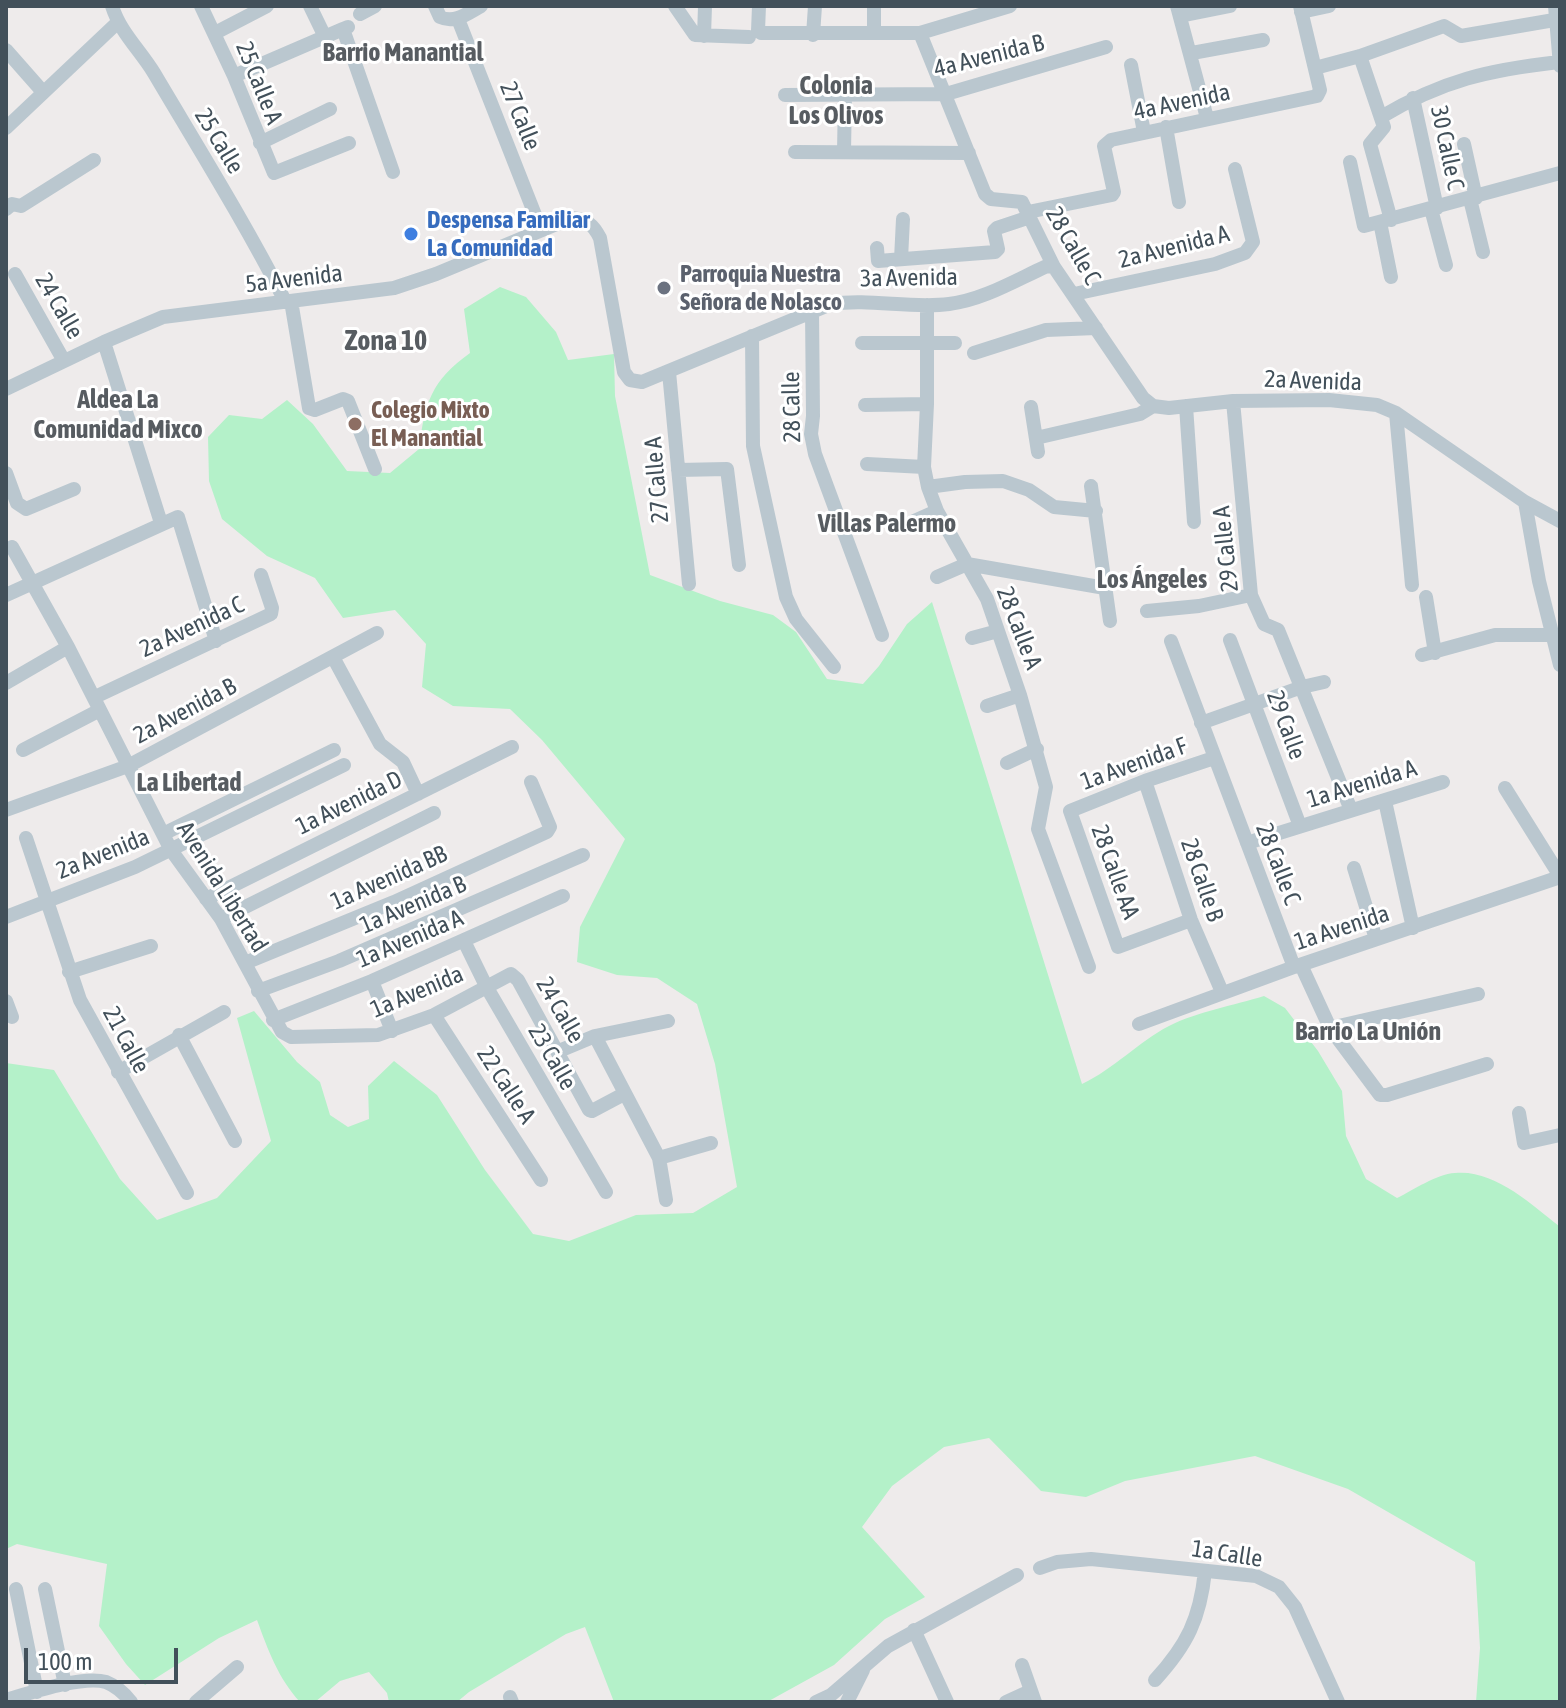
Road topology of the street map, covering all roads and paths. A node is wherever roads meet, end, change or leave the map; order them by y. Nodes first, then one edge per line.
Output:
1 (112, 6) edge
2 (201, 6) edge
3 (310, 6) edge
4 (435, 6) edge
5 (481, 6) edge
6 (675, 6) edge
7 (705, 6) edge
8 (759, 6) edge
9 (815, 6) edge
10 (874, 6) edge
11 (1010, 6) edge
12 (1230, 6) edge
13 (1329, 6) edge
14 (257, 8) edge
15 (1300, 9) edge
16 (1179, 11) edge
17 (1557, 15) edge
18 (451, 19) junction
19 (117, 23) junction
20 (215, 33) junction
21 (874, 33) junction
22 (920, 33) junction
23 (755, 35) junction
24 (813, 35) junction
25 (704, 36) junction
26 (325, 37) junction
27 (1263, 40) dead end
28 (1106, 47) dead end
29 (6, 50) edge
30 (1192, 53) junction
31 (1360, 56) junction
32 (1560, 64) edge
33 (1131, 65) dead end
34 (1315, 68) junction
35 (234, 76) junction
36 (43, 92) junction
37 (946, 94) junction
38 (785, 95) dead end
39 (845, 95) junction
40 (1413, 98) junction
41 (330, 109) dead end
42 (1381, 117) junction
43 (1207, 118) junction
44 (1166, 127) junction
45 (6, 128) edge
46 (1144, 132) junction
47 (260, 143) junction
48 (349, 143) dead end
49 (1464, 144) dead end
50 (795, 152) dead end
51 (844, 152) junction
52 (969, 153) junction
53 (94, 160) dead end
54 (1350, 162) dead end
55 (1235, 169) dead end
56 (393, 172) dead end
57 (1560, 173) edge
58 (1473, 198) junction
59 (1179, 202) dead end
60 (1434, 208) junction
61 (6, 209) edge
62 (1029, 215) junction
63 (903, 219) dead end
64 (1386, 221) junction
65 (541, 230) junction
66 (877, 248) dead end
67 (1483, 252) dead end
68 (901, 259) junction
69 (1446, 265) dead end
70 (1054, 267) junction
71 (15, 274) dead end
72 (1391, 277) dead end
73 (1074, 294) junction
74 (288, 301) junction
75 (927, 305) junction
76 (812, 310) junction
77 (1096, 328) junction
78 (752, 336) junction
79 (104, 342) junction
80 (862, 343) dead end
81 (955, 343) dead end
82 (928, 344) junction
83 (974, 353) dead end
84 (64, 361) junction
85 (669, 372) junction
86 (630, 380) joint
87 (6, 388) edge
88 (1233, 401) junction
89 (927, 404) junction
90 (865, 405) dead end
91 (1153, 406) junction
92 (1186, 406) junction
93 (1031, 407) dead end
94 (1396, 413) junction
95 (867, 464) dead end
96 (924, 467) junction
97 (375, 469) dead end
98 (678, 470) junction
99 (6, 473) edge
100 (1091, 486) dead end
101 (928, 487) junction
102 (74, 489) dead end
103 (1525, 502) junction
104 (937, 511) junction
105 (1096, 511) junction
106 (1560, 521) edge
107 (1194, 522) dead end
108 (161, 523) junction
109 (910, 523) dead end
110 (12, 547) dead end
111 (967, 564) junction
112 (739, 565) dead end
113 (261, 575) dead end
114 (937, 577) dead end
115 (32, 584) junction
116 (689, 584) dead end
117 (1412, 585) dead end
118 (1105, 588) junction
119 (6, 595) edge
120 (1251, 595) junction
121 (1426, 597) dead end
122 (1147, 611) dead end
123 (1110, 621) dead end
124 (998, 631) junction
125 (377, 633) dead end
126 (882, 635) dead end
127 (1553, 635) junction
128 (972, 638) dead end
129 (1230, 640) dead end
130 (216, 641) junction
131 (1171, 641) dead end
132 (68, 647) junction
133 (333, 657) junction
134 (1560, 665) edge
135 (834, 667) dead end
136 (1324, 682) dead end
137 (6, 683) edge
138 (1302, 687) junction
139 (1020, 695) junction
140 (97, 704) junction
141 (1256, 704) junction
142 (987, 706) dead end
143 (1201, 723) junction
144 (512, 747) dead end
145 (1037, 749) junction
146 (23, 750) dead end
147 (334, 750) dead end
148 (1214, 758) junction
149 (1007, 763) dead end
150 (344, 765) dead end
151 (128, 766) junction
152 (1145, 781) junction
153 (531, 782) dead end
154 (1443, 782) dead end
155 (1505, 788) dead end
156 (418, 794) junction
157 (1385, 801) junction
158 (6, 810) edge
159 (1351, 810) junction
160 (1070, 811) joint
161 (434, 813) dead end
162 (1300, 826) junction
163 (163, 834) junction
164 (26, 838) dead end
165 (1247, 843) junction
166 (171, 850) junction
167 (583, 855) dead end
168 (1354, 868) dead end
169 (1560, 876) edge
170 (563, 896) dead end
171 (206, 899) junction
172 (46, 900) junction
173 (6, 917) edge
174 (221, 919) junction
175 (1191, 920) junction
176 (1413, 928) junction
177 (1376, 939) junction
178 (464, 941) junction
179 (151, 946) dead end
180 (339, 961) junction
181 (245, 963) junction
182 (1297, 966) junction
183 (1089, 967) dead end
184 (69, 972) junction
185 (515, 975) joint
186 (372, 981) junction
187 (486, 986) junction
188 (349, 988) junction
189 (258, 991) junction
190 (1222, 992) junction
191 (1478, 994) dead end
192 (6, 1001) edge
193 (224, 1012) dead end
194 (434, 1015) junction
195 (12, 1017) dead end
196 (273, 1020) junction
197 (668, 1021) dead end
198 (1139, 1024) dead end
199 (1330, 1028) junction
200 (392, 1031) junction
201 (179, 1035) junction
202 (286, 1035) joint
203 (595, 1036) junction
204 (559, 1051) junction
205 (1487, 1064) dead end
206 (118, 1072) junction
207 (624, 1094) junction
208 (1519, 1113) dead end
209 (1560, 1135) edge
210 (235, 1141) dead end
211 (711, 1143) dead end
212 (660, 1164) junction
213 (541, 1180) dead end
214 (606, 1192) dead end
215 (187, 1193) dead end
216 (666, 1200) dead end
217 (1040, 1568) dead end
218 (1205, 1571) junction
219 (1017, 1575) dead end
220 (16, 1589) dead end
221 (45, 1589) dead end
222 (914, 1630) junction
223 (867, 1663) junction
224 (1022, 1665) dead end
225 (237, 1667) dead end
226 (1155, 1680) dead end
227 (65, 1685) junction
228 (37, 1692) junction
229 (1032, 1696) edge
230 (6, 1700) edge
231 (129, 1700) edge
232 (196, 1702) edge
233 (816, 1702) edge
234 (847, 1702) edge
235 (947, 1702) edge
236 (1006, 1702) edge
237 (1338, 1702) edge

1 - 19 street, 25 Calle
2 - 20 street, 25 Calle A
3 - 26 street
4 - 18 street, 27 Calle
5 - 18 street
6 - 25 street
7 - 25 street
8 - 23 street
9 - 24 street
10 - 21 street
11 - 22 street
12 - 16 street
13 - 15 street
14 - 20 street
15 - 34 street
16 - 30 street
17 - 31 street
17 - 32 street
18 - 65 street, 27 Calle
19 - 36 street
19 - 74 street, 25 Calle
20 - 35 street, 25 Calle A
21 - 22 street
21 - 24 street
22 - 37 street, 28 Calle C
23 - 24 street
23 - 25 street
26 - 35 street
26 - 56 street
27 - 30 street
28 - 37 street, 4a Avenida B
29 - 36 street
30 - 43 street
31 - 34 street
31 - 42 street
32 - 40 street
33 - 46 street
34 - 43 street, 4a Avenida
35 - 47 street, 25 Calle A
36 - 45 street
37 - 39 street, 4a Avenida B
37 - 52 street, 28 Calle C
38 - 39 street, 4a Avenida B
39 - 51 street
40 - 42 street
40 - 60 street, 30 Calle C
41 - 47 street
42 - 64 street
43 - 44 street, 4a Avenida
44 - 46 street, 4a Avenida
44 - 59 street
46 - 62 street, 4a Avenida
47 - 48 street, 25 Calle A
49 - 58 street
50 - 51 street
51 - 52 street
52 - 62 street, 28 Calle C
53 - 61 street
54 - 64 street
55 - 73 street, 2a Avenida A
57 - 58 street
58 - 60 street
58 - 67 street
60 - 64 street
60 - 69 street, 30 Calle C
62 - 68 street
62 - 70 street, 28 Calle C
63 - 68 street
64 - 72 street
65 - 74 street, 5a Avenida
65 - 86 street, 5a Avenida
66 - 68 street
70 - 73 street, 28 Calle C
70 - 75 street, 3a Avenida
71 - 84 street, 24 Calle
73 - 77 street, 28 Calle C
74 - 79 street, 5a Avenida
74 - 97 street, 25 Calle
75 - 76 street, 3a Avenida
75 - 82 street, 28 Calle A
76 - 78 street, 3a Avenida
76 - 126 street, 28 Calle
77 - 83 street
77 - 91 street, 28 Calle C
78 - 85 street, 3a Avenida
78 - 135 street
79 - 84 street, 5a Avenida
79 - 108 street
80 - 82 street
81 - 82 street
82 - 89 street, 28 Calle A
84 - 87 street, 5a Avenida
85 - 86 street, 3a Avenida
85 - 98 street, 27 Calle A
88 - 92 street, 2a Avenida
88 - 94 street, 2a Avenida
88 - 120 street, 29 Calle A
89 - 90 street
89 - 96 street, 28 Calle A
91 - 92 street, 2a Avenida
91 - 93 street, 2a Avenida
92 - 107 street
94 - 103 street, 2a Avenida
94 - 117 street
95 - 96 street
96 - 101 street, 28 Calle A
98 - 112 street
98 - 116 street, 27 Calle A
99 - 102 street
100 - 105 street
101 - 104 street, 28 Calle A
101 - 105 street
103 - 106 street, 2a Avenida
103 - 127 street
104 - 109 street
104 - 111 street, 28 Calle A
105 - 118 street
108 - 115 street
108 - 130 street
110 - 115 street, Avenida Libertad
111 - 114 street
111 - 118 street
111 - 124 street, 28 Calle A
113 - 130 street, 2a Avenida C
115 - 119 street
115 - 132 street, Avenida Libertad
118 - 123 street
120 - 122 street
120 - 138 street, 29 Calle A
121 - 127 street
124 - 128 street
124 - 139 street, 28 Calle A
125 - 133 street, 2a Avenida B
127 - 134 street
129 - 141 street, 29 Calle
130 - 140 street, 2a Avenida C
131 - 143 street, 28 Calle C
132 - 137 street
132 - 140 street, Avenida Libertad
133 - 151 street, 2a Avenida B
133 - 156 street
136 - 138 street
138 - 141 street
138 - 159 street, 29 Calle A
139 - 142 street
139 - 145 street, 28 Calle A
140 - 146 street, 2a Avenida C
140 - 151 street, Avenida Libertad
141 - 143 street
141 - 162 street, 29 Calle
143 - 148 street, 28 Calle C
144 - 156 street, 1a Avenida D
145 - 149 street
145 - 183 street, 28 Calle A
147 - 163 street
148 - 152 street, 1a Avenida F
148 - 165 street, 28 Calle C
150 - 166 street, 2a Avenida
151 - 158 street, 2a Avenida B
151 - 163 street, Avenida Libertad
152 - 160 street, 1a Avenida F
152 - 175 street, 28 Calle B
153 - 181 street, 1a Avenida BB
154 - 157 street, 1a Avenida A
155 - 169 street
156 - 171 street, 1a Avenida D
157 - 159 street, 1a Avenida A
157 - 176 street
159 - 162 street, 1a Avenida A
160 - 175 street, 28 Calle AA
161 - 174 street
162 - 165 street, 1a Avenida A
163 - 166 street, Avenida Libertad
164 - 172 street, 21 Calle
165 - 182 street, 28 Calle C
166 - 171 street, Avenida Libertad
166 - 172 street, 2a Avenida
167 - 180 street, 1a Avenida B
168 - 177 street
169 - 176 street, 1a Avenida
170 - 178 street, 1a Avenida A
171 - 174 street, Avenida Libertad
172 - 173 street, 2a Avenida
172 - 184 street, 21 Calle
174 - 181 street, Avenida Libertad
175 - 190 street, 28 Calle B
176 - 177 street, 1a Avenida
177 - 182 street, 1a Avenida
178 - 186 street, 1a Avenida A
178 - 187 street, 23 Calle
179 - 184 street
180 - 188 street
180 - 189 street, 1a Avenida B
181 - 189 street, Avenida Libertad
182 - 190 street, 1a Avenida
182 - 199 street, 28 Calle C
184 - 206 street, 21 Calle
185 - 187 street, 1a Avenida
185 - 204 street, 24 Calle
186 - 188 street, 1a Avenida A
186 - 200 street
187 - 194 street, 1a Avenida
187 - 214 street, 23 Calle
188 - 196 street, 1a Avenida A
189 - 196 street, Avenida Libertad
190 - 198 street, 1a Avenida
191 - 199 street
192 - 195 street
193 - 201 street
194 - 200 street, 1a Avenida
194 - 213 street, 22 Calle A
196 - 202 street, Avenida Libertad
197 - 203 street
199 - 205 street, 28 Calle C
200 - 202 street, 1a Avenida
201 - 206 street
201 - 210 street
203 - 204 street
203 - 207 street
204 - 207 street, 24 Calle
206 - 215 street, 21 Calle
207 - 212 street
208 - 209 street
211 - 212 street
212 - 216 street
217 - 218 street, 1a Calle
218 - 226 street
218 - 237 street, 1a Calle
219 - 222 street
220 - 228 street
221 - 227 street
222 - 223 street
222 - 235 street
223 - 233 street
223 - 234 street
224 - 229 street
225 - 232 street
227 - 228 street
227 - 231 street
228 - 230 street
229 - 236 street

